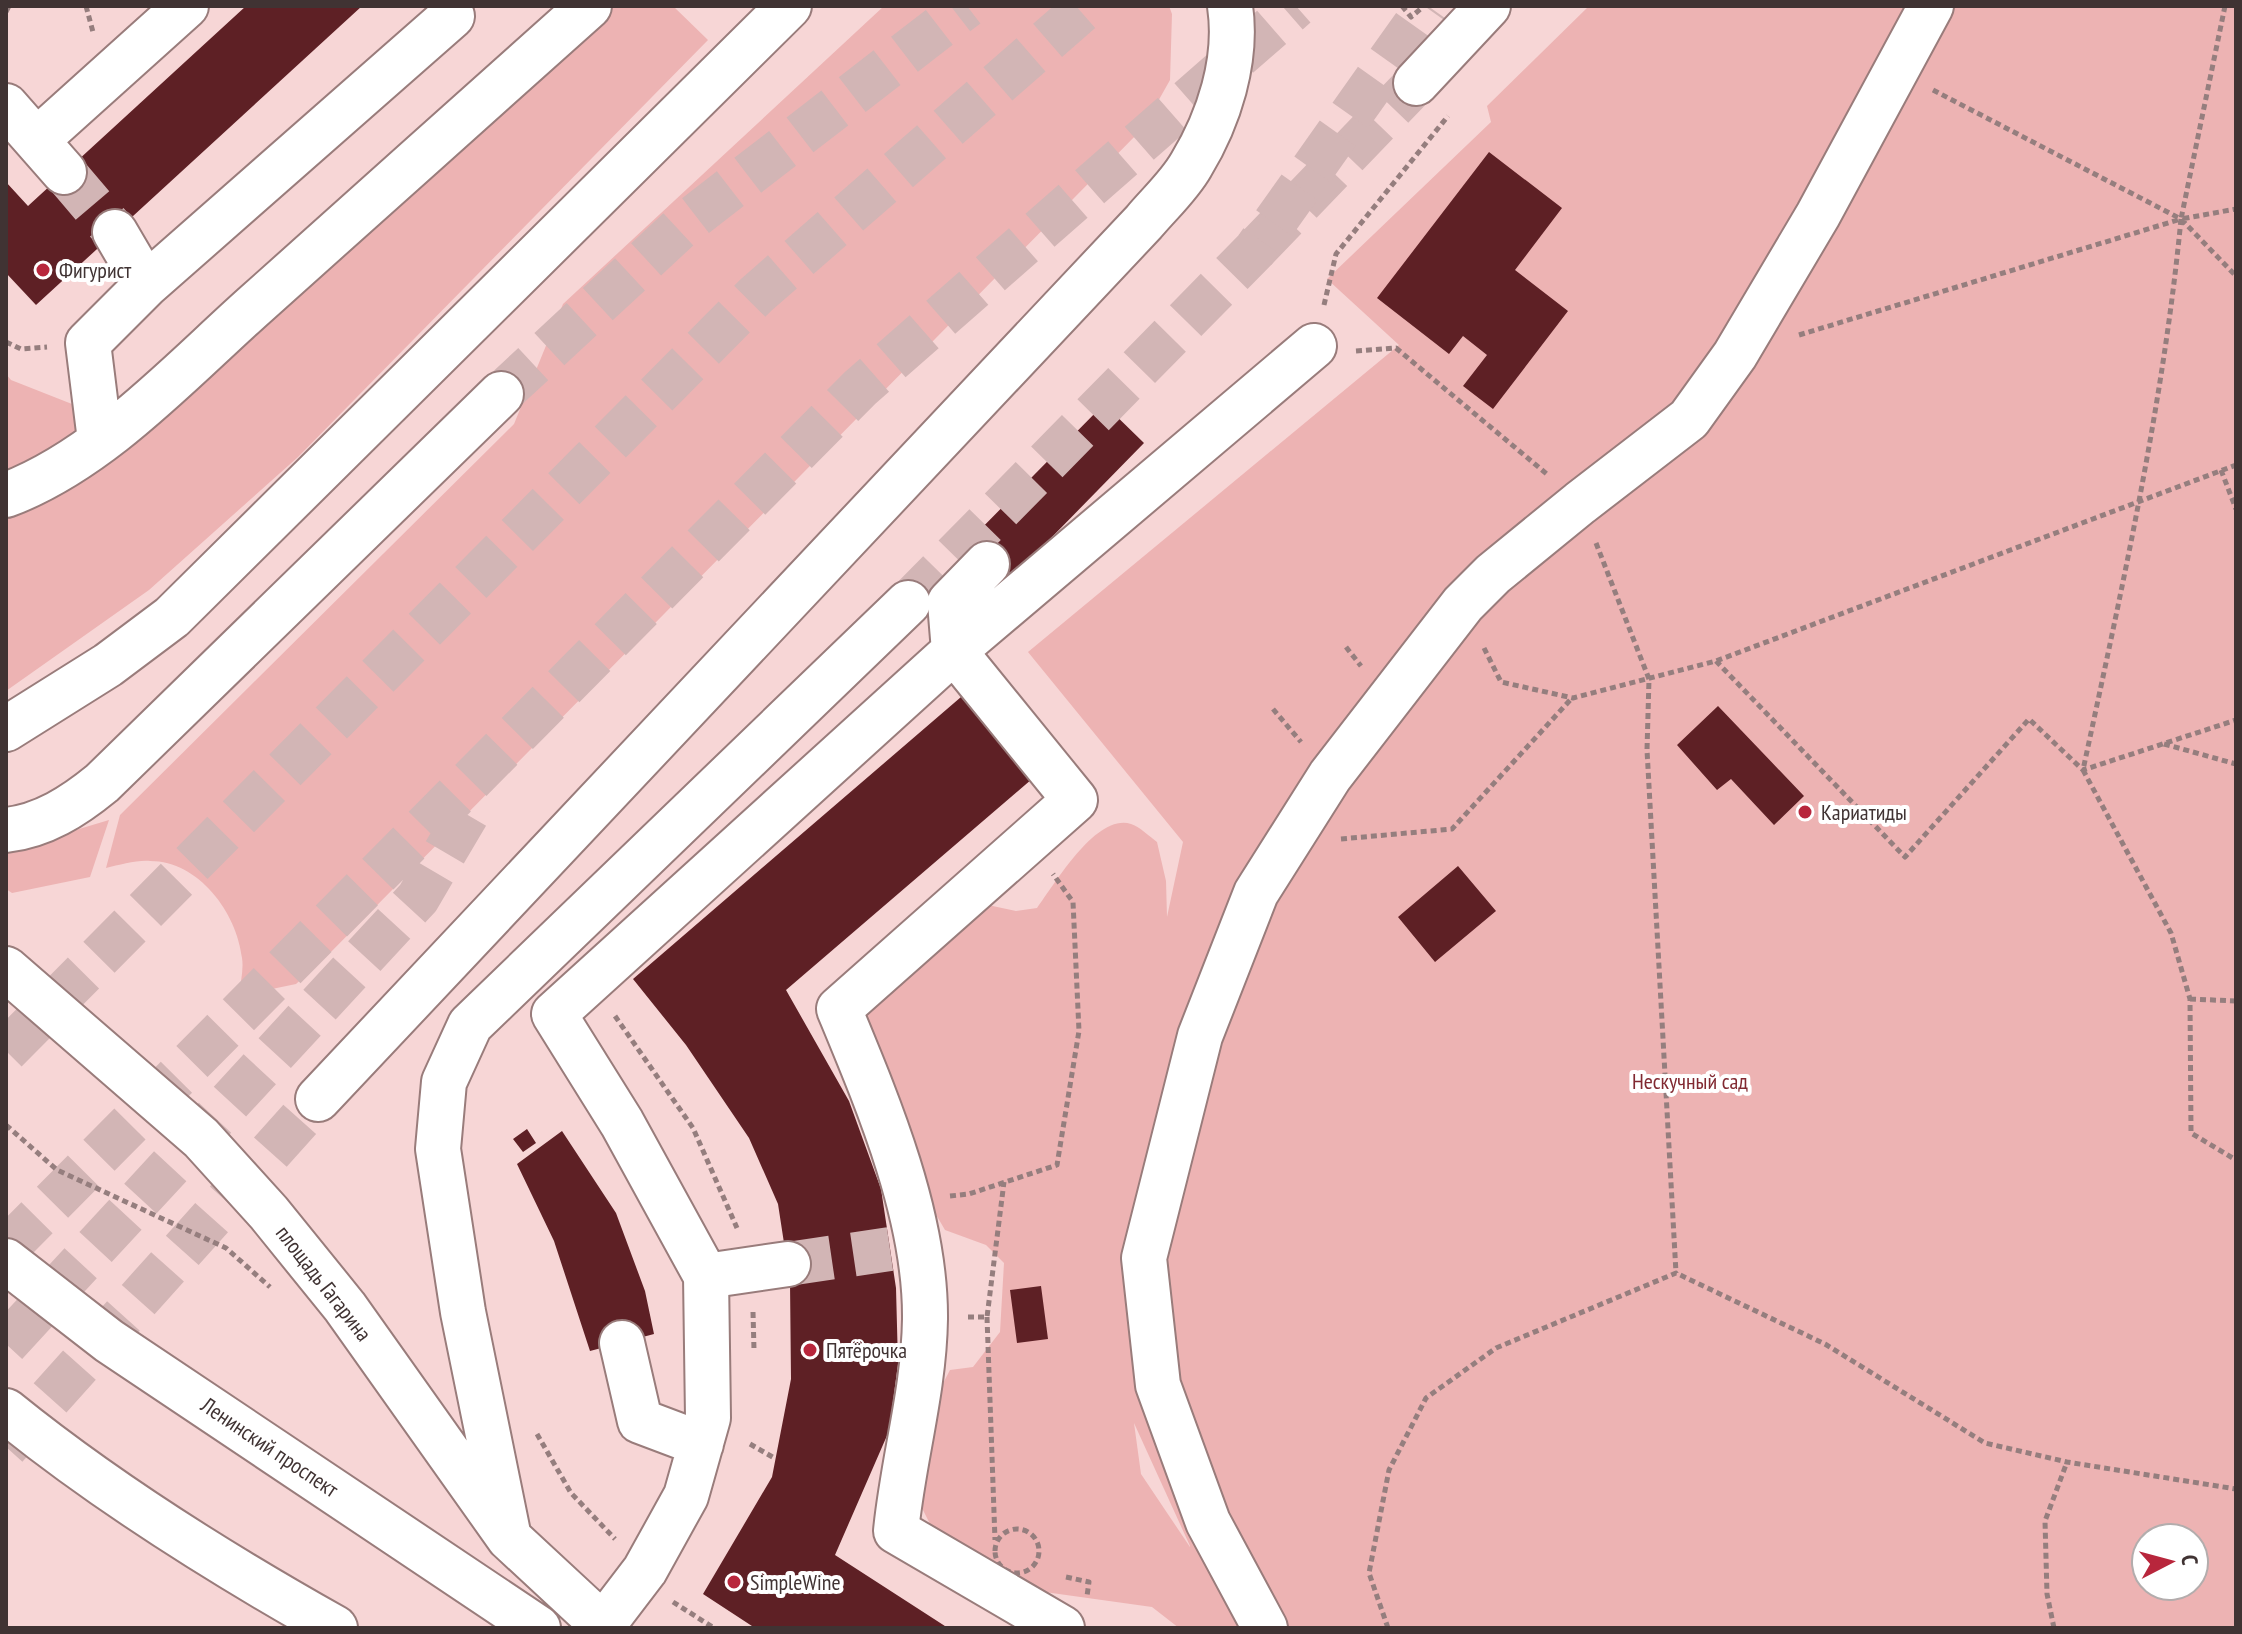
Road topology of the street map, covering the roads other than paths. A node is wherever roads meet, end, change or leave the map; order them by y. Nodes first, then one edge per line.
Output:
1 (186, 6) edge
2 (589, 6) edge
3 (789, 6) edge
4 (1230, 6) edge
5 (1488, 6) edge
6 (1931, 6) edge
7 (452, 16) dead end
8 (1416, 83) tunnel mouth
9 (6, 106) edge
10 (115, 232) tunnel mouth
11 (146, 285) junction
12 (1314, 346) road end
13 (501, 394) tunnel mouth
14 (100, 440) junction
15 (6, 495) edge
16 (987, 564) dead end
17 (908, 603) tunnel mouth
18 (954, 651) junction
19 (6, 729) edge
20 (6, 830) edge
21 (6, 969) edge
22 (318, 1099) tunnel mouth
23 (6, 1261) edge
24 (622, 1343) dead end
25 (6, 1411) edge
26 (701, 1444) junction
27 (509, 1538) junction
28 (604, 1626) edge
29 (335, 1628) edge
30 (538, 1628) edge
31 (1062, 1628) edge
32 (1265, 1628) edge

1 - 9 main road
2 - 14 main road
3 - 19 main road
4 - 22 main road
5 - 8 main road
6 - 32 main road
7 - 11 main road
10 - 11 main road
11 - 14 main road
12 - 18 main road
13 - 20 main road
14 - 15 main road
16 - 18 main road
17 - 27 main road
18 - 26 main road
18 - 31 main road
21 - 27 main road, площадь Гагарина
23 - 30 main road, Ленинский проспект
24 - 26 main road
25 - 29 main road
26 - 28 main road
27 - 28 main road, площадь Гагарина

